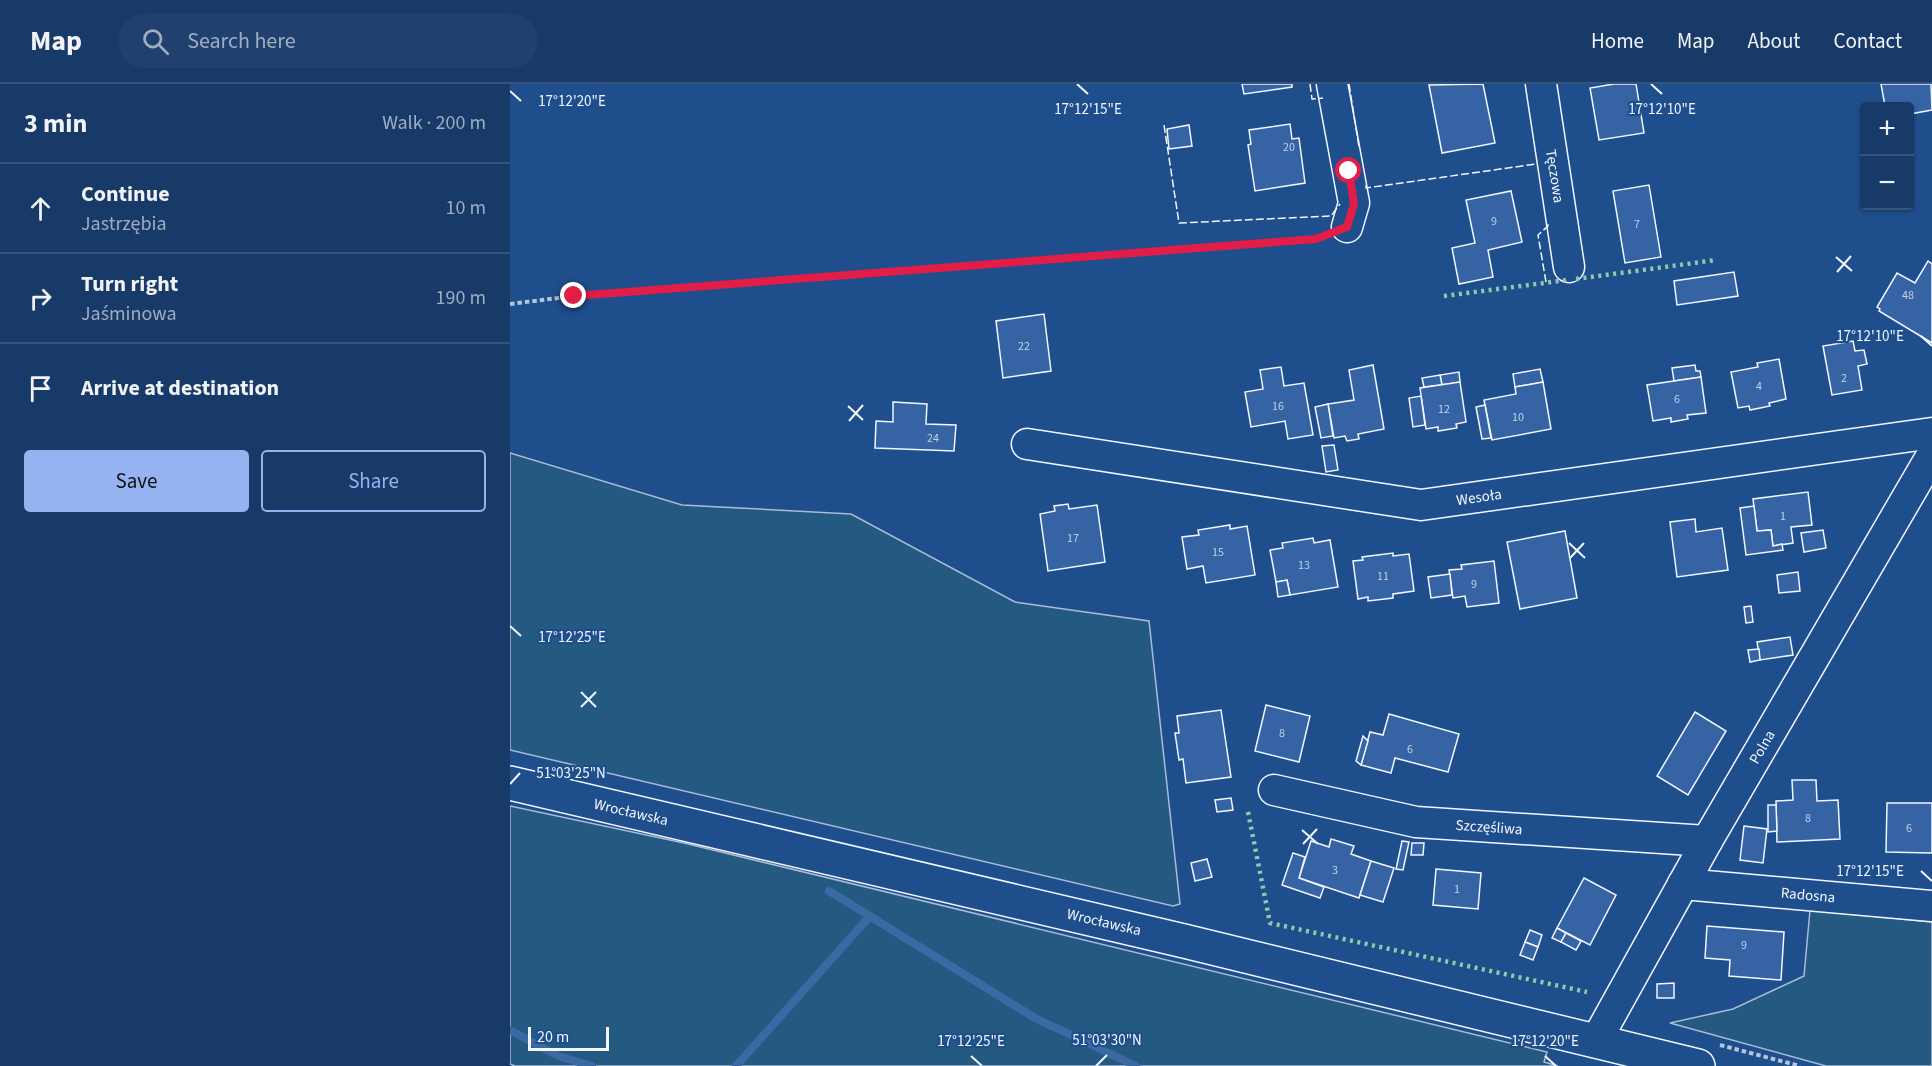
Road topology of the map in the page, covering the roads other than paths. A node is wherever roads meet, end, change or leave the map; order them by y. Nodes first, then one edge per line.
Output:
1 (1332, 84) edge
2 (1541, 84) edge
3 (1347, 227) road end
4 (1569, 267) dead end
5 (1932, 433) edge
6 (1027, 444) dead end
7 (1932, 455) edge
8 (510, 783) edge
9 (1274, 790) dead end
10 (1707, 841) junction
11 (1683, 884) junction
12 (1932, 906) edge
13 (1596, 1041) junction
14 (1698, 1066) edge

1 - 3 street
2 - 4 street, Tęczowa
5 - 6 street, Wesoła
7 - 10 street, Polna
8 - 13 main road, Wrocławska
9 - 10 street, Szczęśliwa
10 - 11 street, Polna
11 - 12 street, Radosna
11 - 13 street, Polna
13 - 14 main road, Wrocławska

